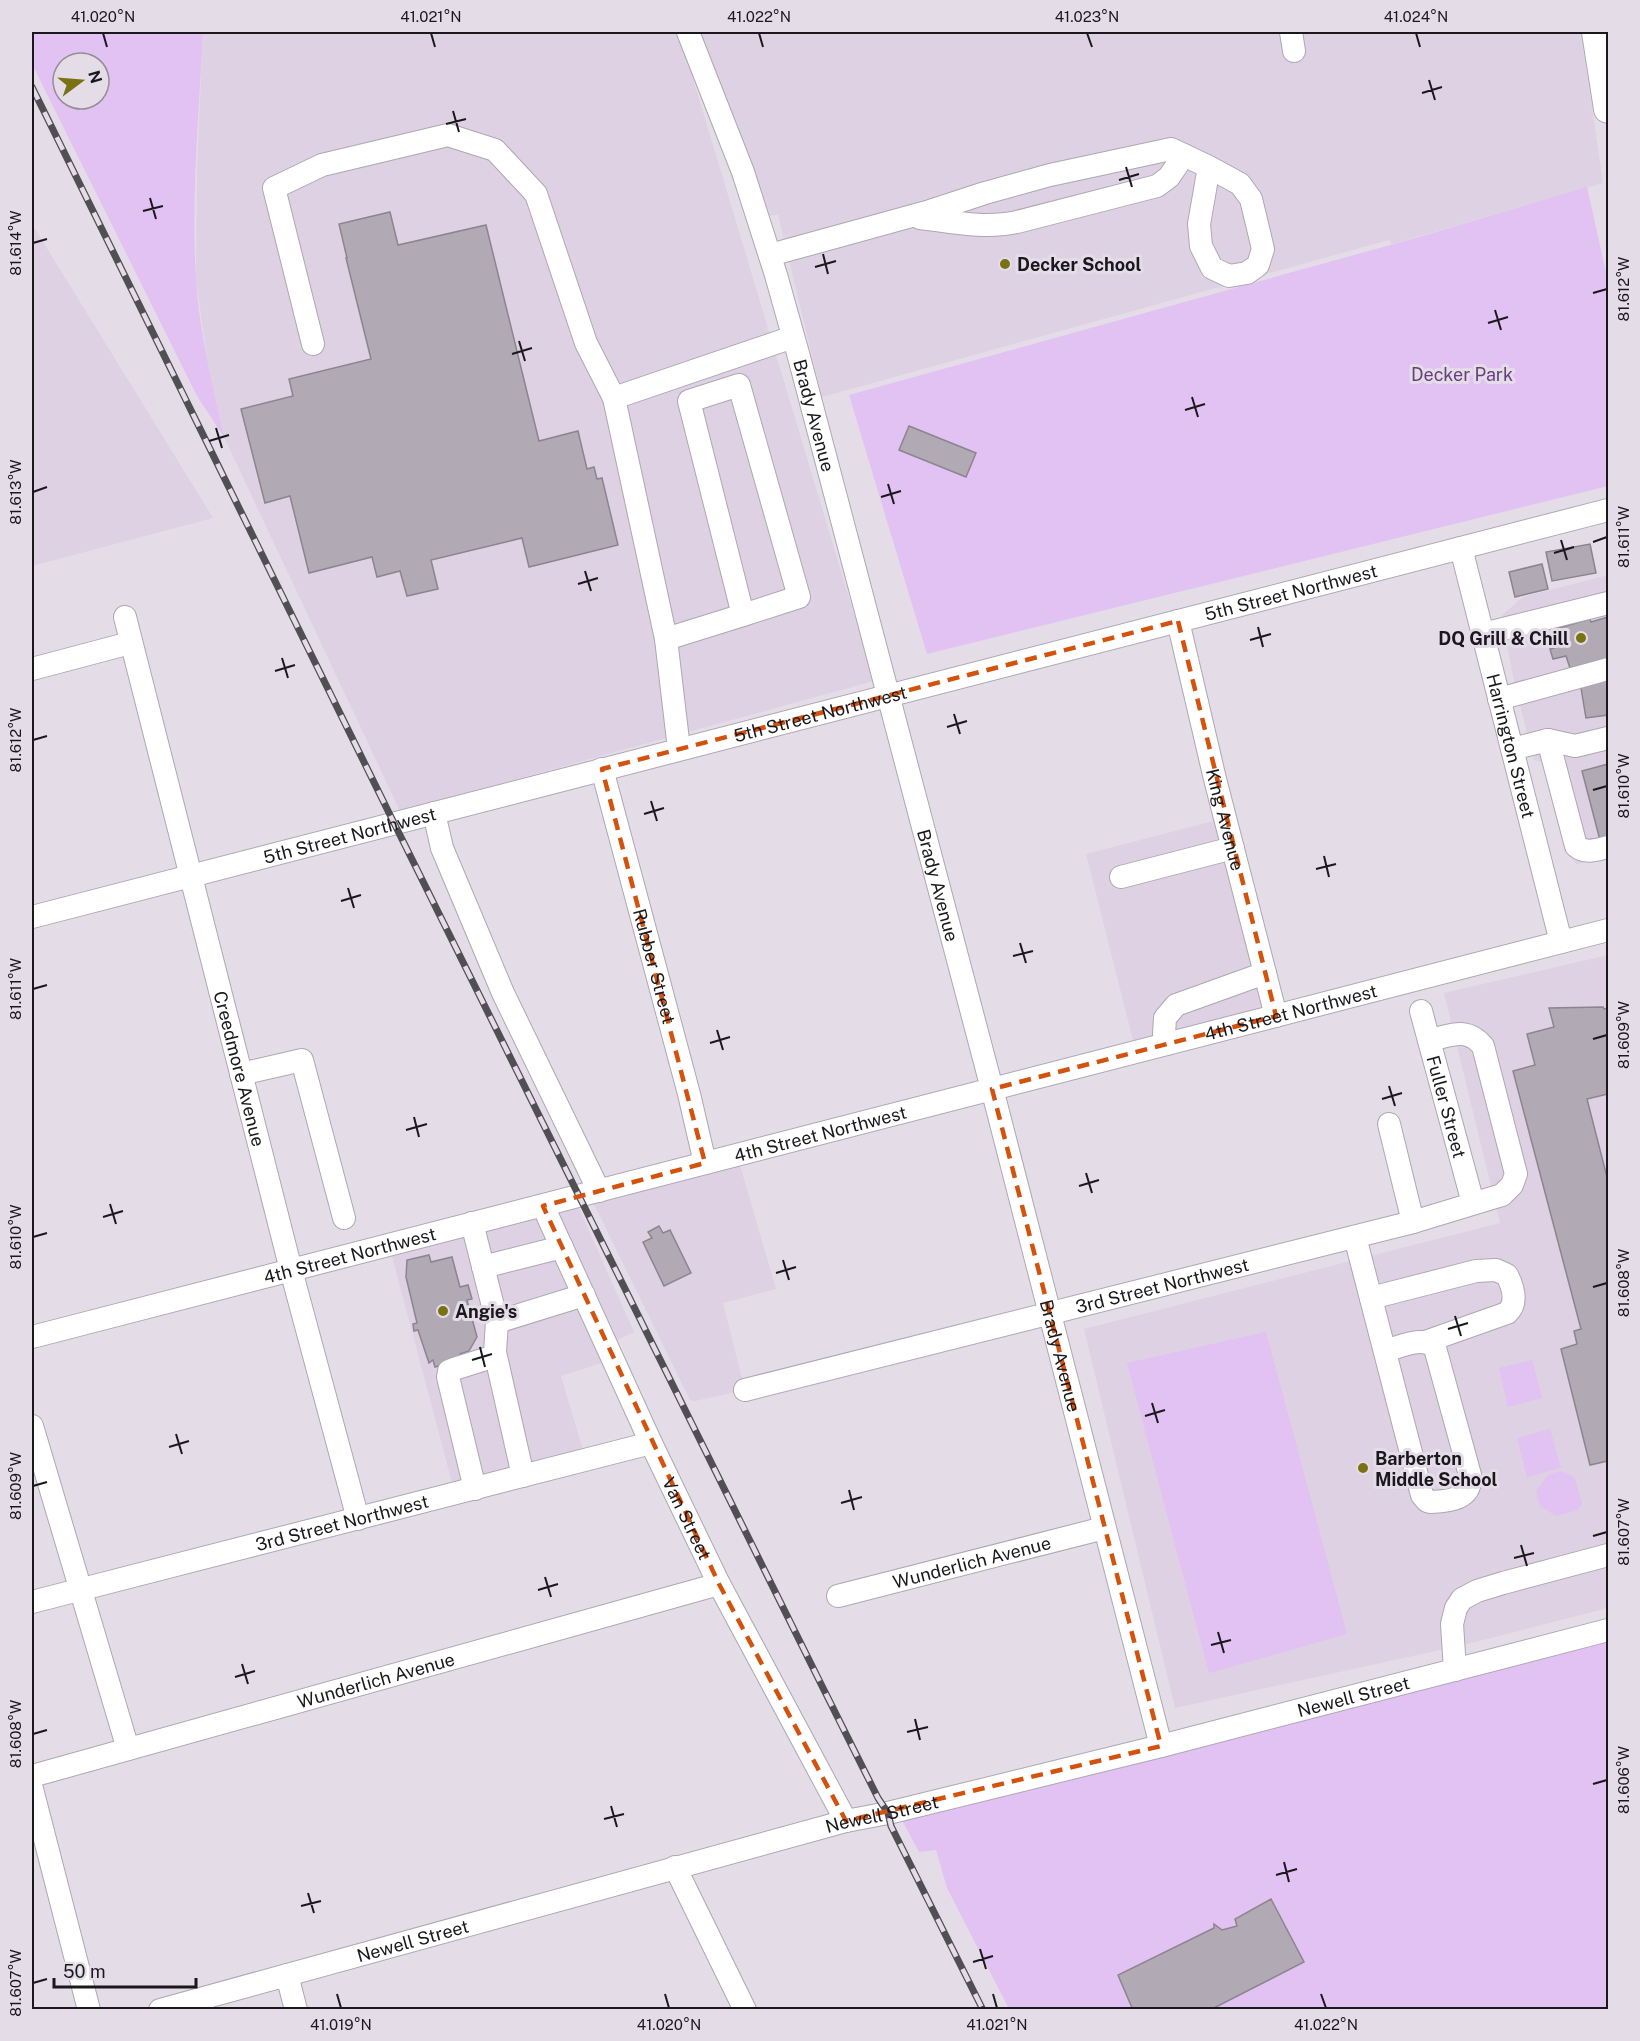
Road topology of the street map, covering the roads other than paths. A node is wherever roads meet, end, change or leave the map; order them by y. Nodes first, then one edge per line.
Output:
1 (688, 32) edge
2 (1596, 32) edge
3 (1608, 109) edge
4 (1184, 155) junction
5 (1209, 167) dead end
6 (909, 216) junction
7 (770, 255) junction
8 (793, 337) junction
9 (314, 344) dead end
10 (709, 365) junction
11 (710, 394) junction
12 (614, 398) junction
13 (1608, 510) edge
14 (1461, 549) junction
15 (1608, 603) edge
16 (743, 615) junction
17 (125, 617) dead end
18 (1178, 621) junction
19 (1483, 634) junction
20 (666, 639) junction
21 (130, 643) junction
22 (32, 669) edge
23 (1608, 669) edge
24 (888, 696) junction
25 (1499, 699) junction
26 (1608, 738) edge
27 (1548, 740) junction
28 (679, 749) junction
29 (1512, 749) junction
30 (602, 769) junction
31 (434, 813) junction
32 (1571, 829) junction
33 (1535, 838) junction
34 (1608, 847) edge
35 (1233, 848) junction
36 (192, 876) junction
37 (1121, 877) dead end
38 (32, 917) edge
39 (1608, 930) edge
40 (1561, 942) junction
41 (1265, 973) junction
42 (1421, 1011) dead end
43 (1276, 1016) junction
44 (1429, 1040) junction
45 (1166, 1044) junction
46 (241, 1074) junction
47 (992, 1089) junction
48 (1389, 1124) dead end
49 (705, 1163) junction
50 (599, 1191) junction
51 (1473, 1203) junction
52 (543, 1206) junction
53 (344, 1218) dead end
54 (1413, 1222) junction
55 (472, 1223) junction
56 (1355, 1237) junction
57 (562, 1247) junction
58 (483, 1267) junction
59 (291, 1270) junction
60 (584, 1295) junction
61 (1371, 1298) junction
62 (1050, 1313) junction
63 (497, 1322) junction
64 (32, 1337) edge
65 (1425, 1342) junction
66 (1385, 1351) junction
67 (495, 1356) junction
68 (746, 1390) dead end
69 (32, 1426) edge
70 (651, 1443) junction
71 (523, 1476) junction
72 (476, 1489) junction
73 (358, 1519) junction
74 (1104, 1528) junction
75 (1608, 1555) edge
76 (719, 1584) junction
77 (80, 1589) junction
78 (838, 1596) dead end
79 (32, 1602) edge
80 (1608, 1630) edge
81 (1455, 1670) junction
82 (1161, 1746) junction
83 (128, 1749) junction
84 (32, 1776) edge
85 (32, 1789) edge
86 (846, 1821) junction
87 (675, 1868) junction
88 (287, 1975) junction
89 (89, 2010) edge
90 (160, 2010) edge
91 (296, 2010) edge
92 (745, 2010) edge

1 - 7 street, Brady Avenue
2 - 3 main road
4 - 5 street
4 - 6 street
4 - 6 street
6 - 7 street
7 - 8 street, Brady Avenue
8 - 10 street
8 - 24 street, Brady Avenue
9 - 12 street
10 - 11 street
10 - 12 street
11 - 16 street
11 - 16 street
12 - 20 street
13 - 14 street, 5th Street Northwest
14 - 18 street, 5th Street Northwest
14 - 19 street, Harrington Street
15 - 19 street
16 - 20 street
17 - 21 street, Creedmore Avenue
18 - 24 street, 5th Street Northwest
18 - 35 street, King Avenue
19 - 25 street, Harrington Street
20 - 28 street
21 - 22 street
21 - 36 street, Creedmore Avenue
23 - 25 street
24 - 28 street, 5th Street Northwest
24 - 47 street, Brady Avenue
25 - 29 street, Harrington Street
26 - 27 street
27 - 29 street
27 - 32 street
28 - 30 street, 5th Street Northwest
29 - 33 street, Harrington Street
30 - 31 street, 5th Street Northwest
30 - 49 street, Rubber Street
31 - 36 street, 5th Street Northwest
31 - 50 street
32 - 33 street
32 - 34 street
33 - 40 street, Harrington Street
35 - 37 street
35 - 41 street, King Avenue
36 - 38 street, 5th Street Northwest
36 - 46 street, Creedmore Avenue
39 - 40 street, 4th Street Northwest
40 - 43 street, 4th Street Northwest
41 - 43 street, King Avenue
41 - 45 street
42 - 44 street, Fuller Street
43 - 45 street, 4th Street Northwest
44 - 51 street, Fuller Street
44 - 51 street, 3rd Street Northwest
45 - 47 street, 4th Street Northwest
46 - 53 street
46 - 59 street, Creedmore Avenue
47 - 49 street, 4th Street Northwest
47 - 62 street, Brady Avenue
48 - 54 street
49 - 50 street, 4th Street Northwest
50 - 52 street, 4th Street Northwest
51 - 54 street, 3rd Street Northwest
52 - 55 street, 4th Street Northwest
52 - 57 street, Van Street
54 - 56 street, 3rd Street Northwest
55 - 58 street
55 - 59 street, 4th Street Northwest
56 - 61 street
56 - 62 street, 3rd Street Northwest
57 - 58 street
57 - 60 street, Van Street
58 - 63 street
59 - 64 street, 4th Street Northwest
59 - 73 street, Creedmore Avenue
60 - 63 street
60 - 70 street, Van Street
61 - 65 street
61 - 66 street
62 - 68 street, 3rd Street Northwest
62 - 74 street, Brady Avenue
63 - 67 street
65 - 66 street
65 - 66 street
67 - 71 street
67 - 72 street
69 - 77 street
70 - 71 street, 3rd Street Northwest
70 - 76 street, Van Street
71 - 72 street, 3rd Street Northwest
72 - 73 street, 3rd Street Northwest
73 - 77 street, 3rd Street Northwest
74 - 78 street, Wunderlich Avenue
74 - 82 street, Brady Avenue
75 - 81 street
76 - 83 street, Wunderlich Avenue
76 - 86 street, Van Street
77 - 79 street, 3rd Street Northwest
77 - 83 street
80 - 81 street, Newell Street
81 - 82 street, Newell Street
82 - 86 street, Newell Street
83 - 84 street, Wunderlich Avenue
85 - 89 street
86 - 87 street, Newell Street
87 - 88 street, Newell Street
87 - 92 street
88 - 90 street, Newell Street
88 - 91 street

